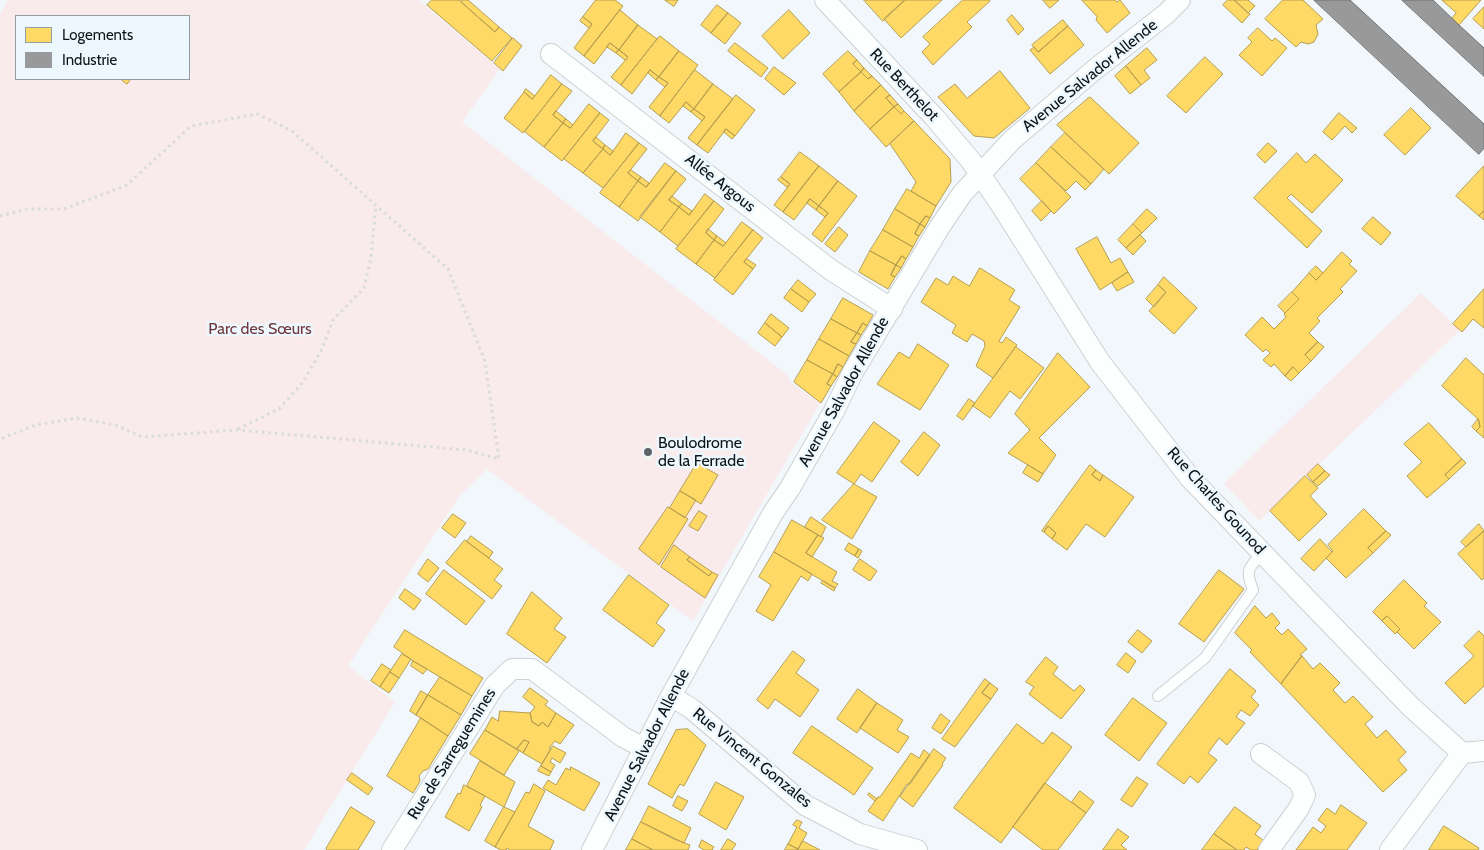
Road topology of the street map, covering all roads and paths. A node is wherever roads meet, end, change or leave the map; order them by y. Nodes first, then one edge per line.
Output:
1 (825, 0) edge
2 (1180, 0) edge
3 (551, 54) dead end
4 (980, 173) junction
5 (376, 205) junction
6 (0, 216) edge
7 (892, 309) junction
8 (237, 430) junction
9 (0, 439) edge
10 (1263, 553) junction
11 (672, 696) junction
12 (1158, 696) dead end
13 (644, 748) junction
14 (1484, 751) edge
15 (1462, 753) junction
16 (1261, 754) dead end
17 (392, 850) edge
18 (592, 850) edge
19 (917, 850) edge
20 (1269, 850) edge
21 (1390, 850) edge

1 - 4 street, Rue Berthelot
2 - 4 street, Avenue Salvador Allende
3 - 7 street, Allée Argous
4 - 7 street, Avenue Salvador Allende
4 - 10 street, Rue Charles Gounod
5 - 6 path
5 - 8 path
5 - 8 path
7 - 11 street, Avenue Salvador Allende
8 - 9 path
10 - 12 lane
10 - 15 street, Rue Charles Gounod
11 - 13 street, Avenue Salvador Allende
11 - 19 street, Rue Vincent Gonzales
13 - 17 street, Rue de Sarreguemines
13 - 18 street, Avenue Salvador Allende
14 - 15 street
15 - 21 street
16 - 20 street

